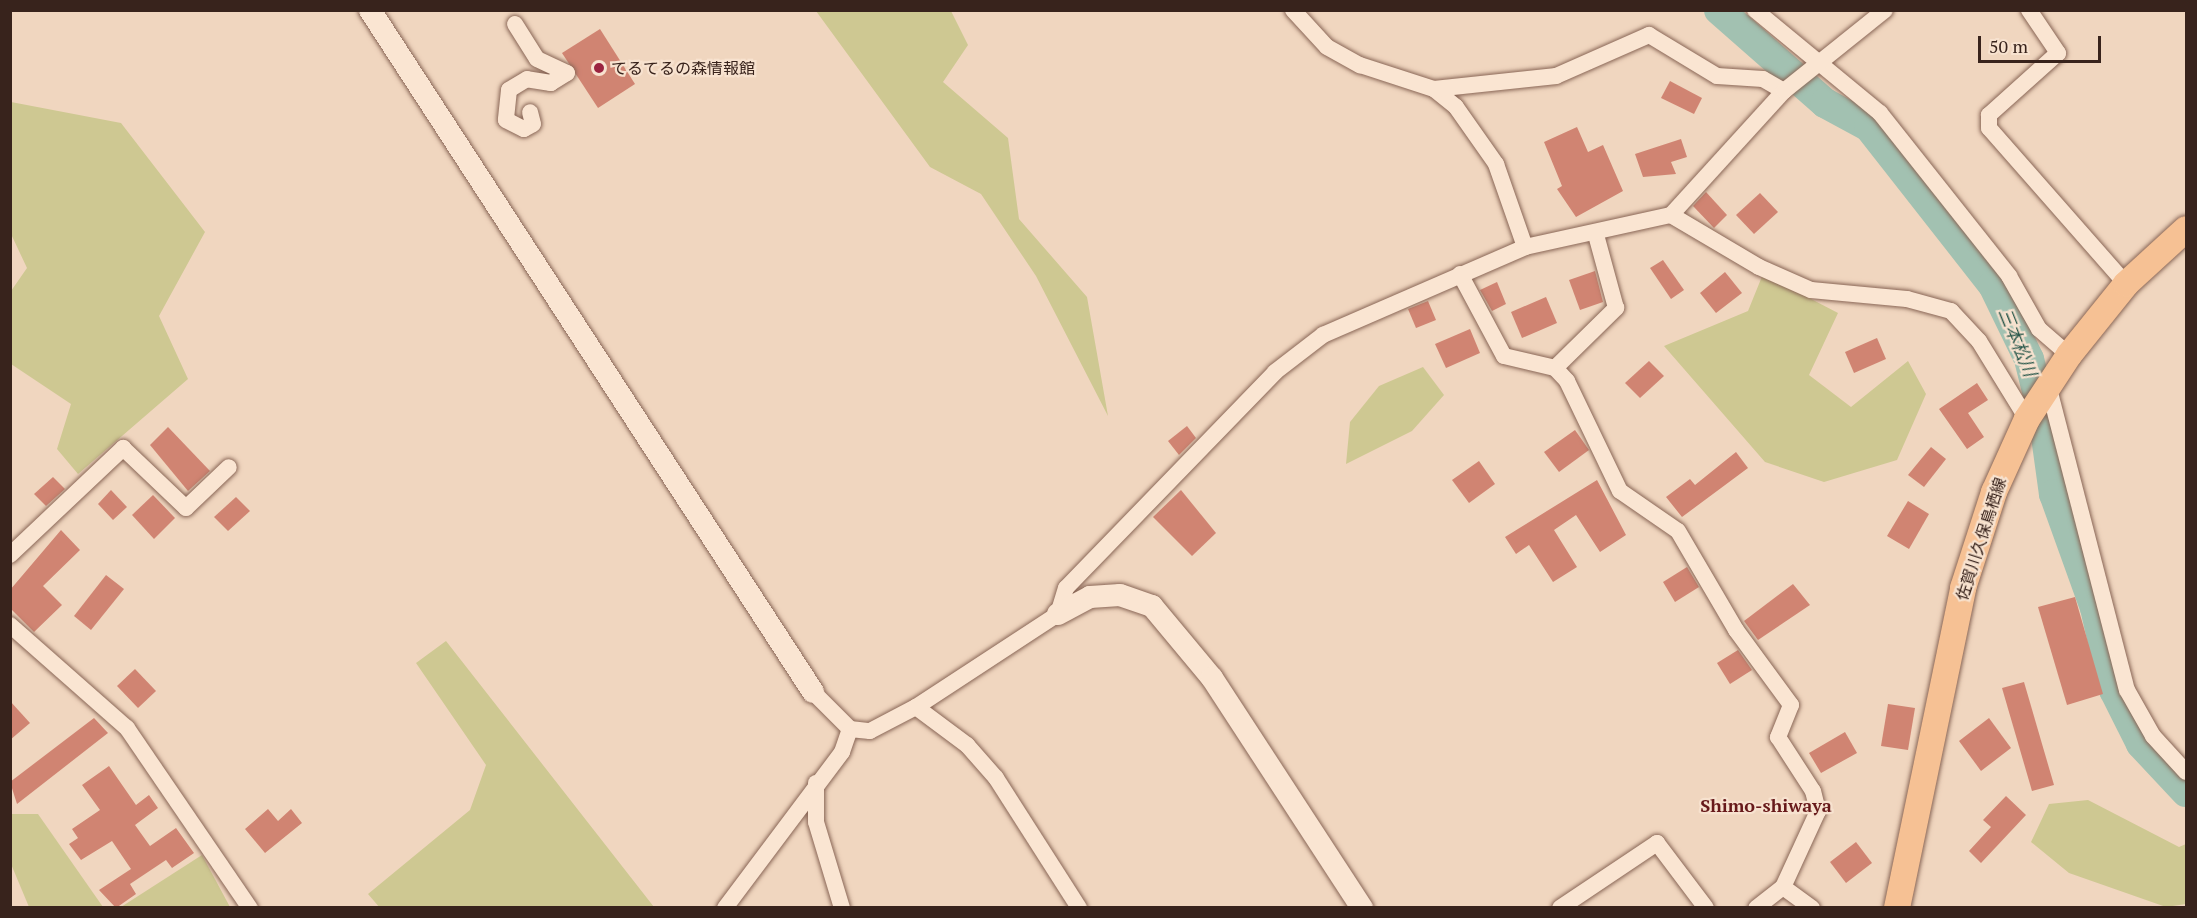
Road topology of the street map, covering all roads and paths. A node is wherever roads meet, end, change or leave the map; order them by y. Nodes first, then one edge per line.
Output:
1 (370, 10) edge
2 (1293, 10) edge
3 (1755, 10) edge
4 (1885, 10) edge
5 (2029, 10) edge
6 (515, 24) dead end
7 (1817, 64) junction
8 (1434, 89) junction
9 (1784, 91) junction
10 (530, 112) dead end
11 (1671, 215) junction
12 (2187, 229) edge
13 (1596, 235) junction
14 (1525, 247) junction
15 (1460, 274) junction
16 (2126, 284) junction
17 (2069, 355) junction
18 (1555, 368) junction
19 (2048, 385) junction
20 (2027, 418) junction
21 (229, 467) dead end
22 (10, 555) edge
23 (1058, 614) junction
24 (10, 625) edge
25 (813, 692) joint
26 (916, 707) junction
27 (850, 729) junction
28 (2187, 772) edge
29 (816, 783) junction
30 (1783, 887) junction
31 (250, 908) edge
32 (725, 908) edge
33 (842, 908) edge
34 (1079, 908) edge
35 (1362, 908) edge
36 (1560, 908) edge
37 (1706, 908) edge
38 (1756, 908) edge
39 (1812, 908) edge
40 (1897, 908) edge

1 - 25 street
2 - 8 street
3 - 7 street
4 - 7 street
5 - 16 street
6 - 10 street
7 - 9 street
7 - 17 street
8 - 9 street
8 - 14 street
9 - 11 street
11 - 13 street
11 - 20 street
12 - 16 main road, 佐賀川久保鳥栖線
13 - 14 street
13 - 18 street
14 - 15 street
15 - 18 street
15 - 23 street
16 - 17 main road, 佐賀川久保鳥栖線
17 - 19 main road, 佐賀川久保鳥栖線
18 - 30 street
19 - 20 main road, 佐賀川久保鳥栖線
19 - 28 street
20 - 40 main road, 佐賀川久保鳥栖線
21 - 22 street
23 - 26 street
23 - 35 street
24 - 31 street
25 - 27 street
26 - 27 street
26 - 34 street
27 - 29 street
29 - 32 street
29 - 33 street
30 - 38 street
30 - 39 street
36 - 37 street

